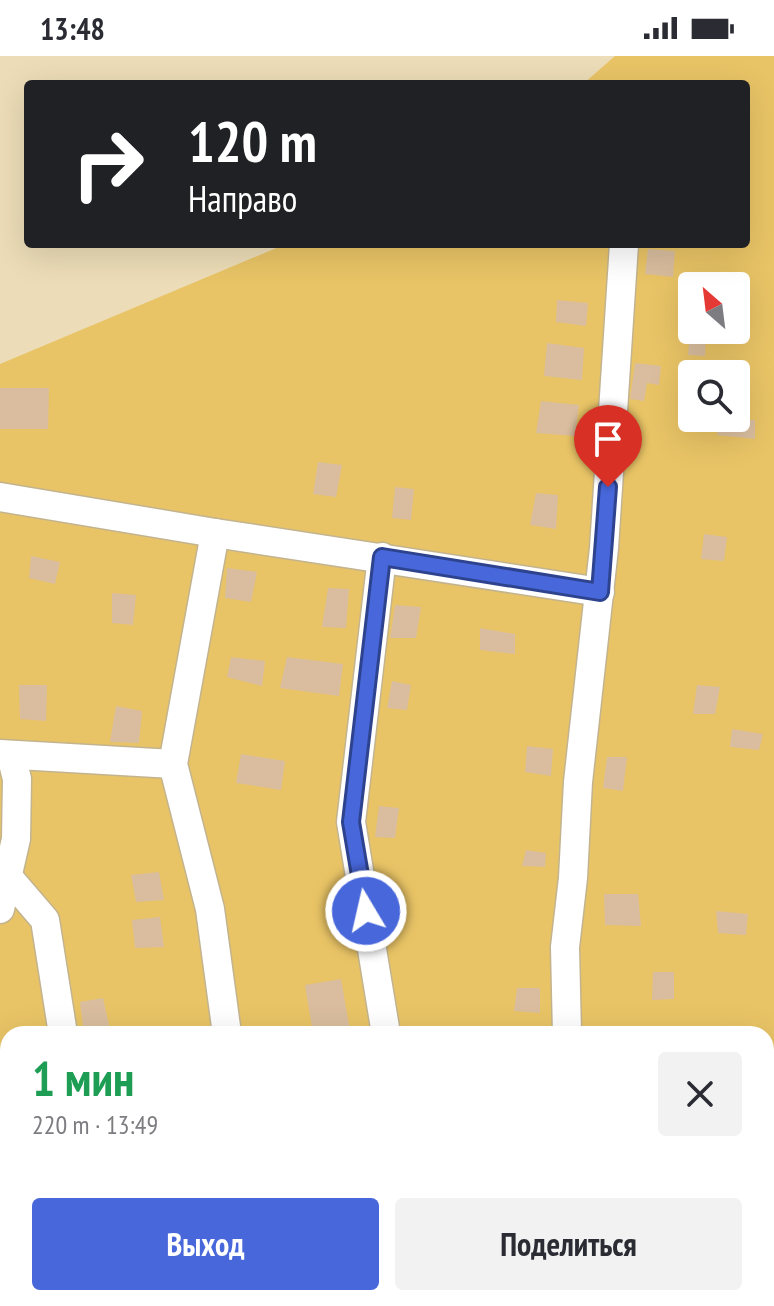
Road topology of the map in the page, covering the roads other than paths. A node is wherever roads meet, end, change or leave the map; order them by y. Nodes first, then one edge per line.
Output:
1 (624, 248) edge
2 (0, 497) edge
3 (215, 533) junction
4 (382, 557) junction
5 (600, 592) junction
6 (5, 754) edge
7 (173, 764) junction
8 (9, 878) junction
9 (0, 909) edge
10 (62, 1026) edge
11 (226, 1026) edge
12 (385, 1026) edge
13 (567, 1026) edge

1 - 5 street
2 - 3 street
3 - 4 street
3 - 7 street
4 - 5 street
4 - 12 street
5 - 13 street
6 - 7 street
6 - 8 street
7 - 11 street
8 - 9 street
8 - 10 street

